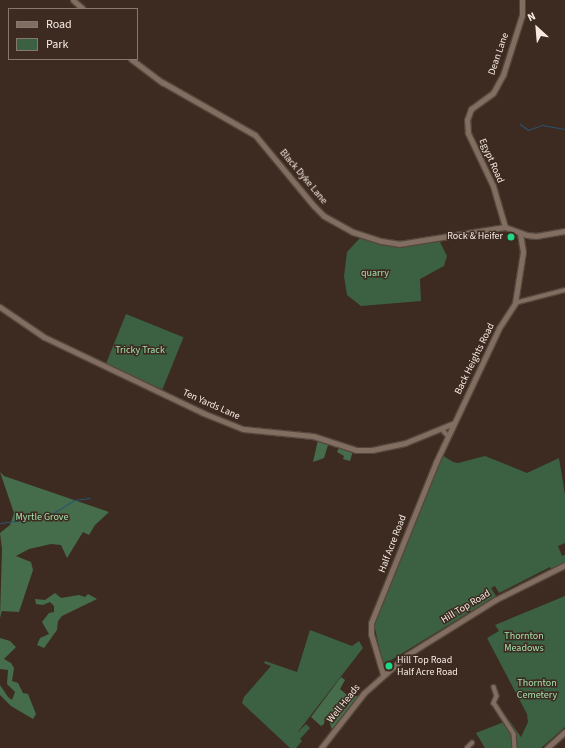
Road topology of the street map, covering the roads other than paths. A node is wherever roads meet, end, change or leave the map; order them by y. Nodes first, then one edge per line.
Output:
1 (73, 0) edge
2 (522, 0) edge
3 (82, 8) edge
4 (132, 60) edge
5 (476, 105) joint
6 (505, 227) junction
7 (565, 230) edge
8 (520, 233) junction
9 (565, 290) edge
10 (515, 303) junction
11 (0, 307) edge
12 (454, 423) junction
13 (442, 429) junction
14 (448, 436) junction
15 (565, 565) edge
16 (383, 674) junction
17 (494, 687) dead end
18 (565, 732) edge
19 (472, 743) dead end
20 (321, 748) edge
21 (467, 748) edge
22 (514, 748) edge
23 (547, 748) edge

1 - 3 street
2 - 5 street, Dean Lane
4 - 6 street, Black Dyke Lane
5 - 6 street, Egypt Road
6 - 8 street
7 - 8 street
8 - 10 street
9 - 10 street
10 - 12 street, Back Heights Road
11 - 13 street, Ten Yards Lane
12 - 13 street, Ten Yards Lane
12 - 14 street, Half Acre Road
13 - 14 street
14 - 16 street, Half Acre Road
15 - 16 street, Hill Top Road
16 - 20 street, Well Heads
17 - 22 street
18 - 23 street
19 - 21 street

